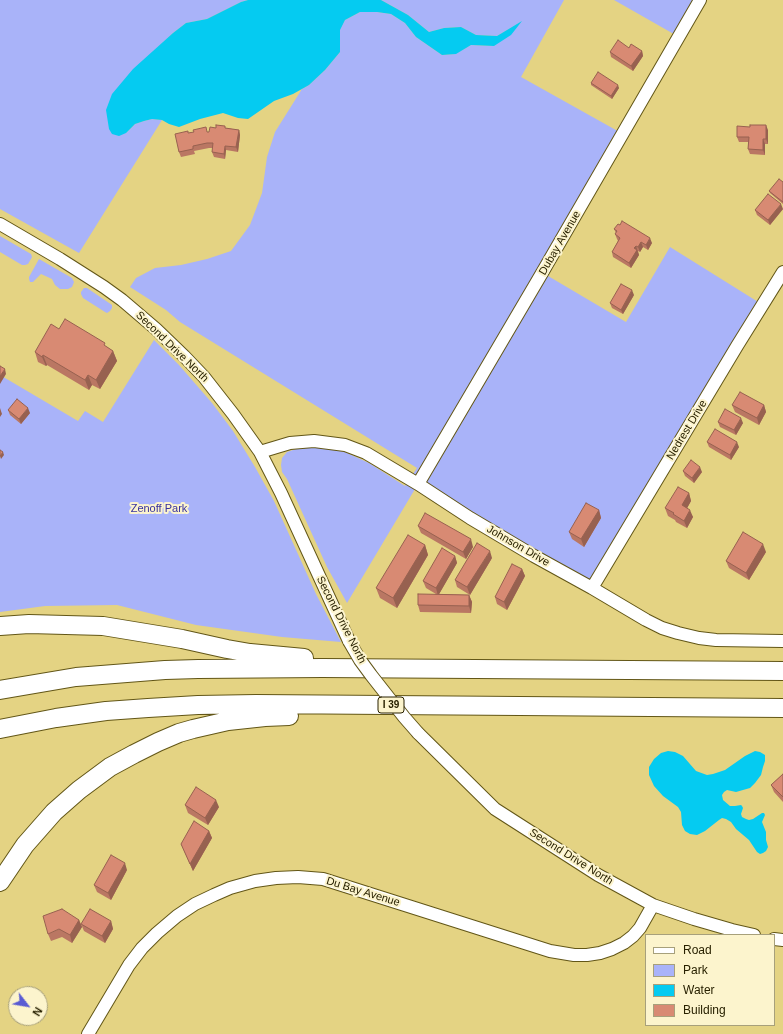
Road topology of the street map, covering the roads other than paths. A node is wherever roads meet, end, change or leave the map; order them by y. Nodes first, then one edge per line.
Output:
1 (700, 0) edge
2 (0, 224) edge
3 (783, 272) edge
4 (260, 452) junction
5 (418, 484) junction
6 (592, 588) junction
7 (0, 626) edge
8 (783, 641) edge
9 (360, 668) junction
10 (783, 671) edge
11 (0, 690) edge
12 (400, 705) junction
13 (783, 708) edge
14 (0, 729) edge
15 (0, 882) edge
16 (653, 905) junction
17 (750, 934) edge
18 (88, 1034) edge

1 - 5 street, Dubay Avenue
2 - 4 street, Second Drive North
3 - 6 street, Nedrest Drive
4 - 5 street, Johnson Drive
4 - 16 street, Second Drive North, bridge
5 - 6 street, Johnson Drive
6 - 8 street, Johnson Drive
7 - 9 highway
9 - 10 highway
9 - 11 highway
12 - 13 highway, I 39
12 - 14 highway, I 39
12 - 15 highway
16 - 17 street, Second Drive North
16 - 18 street, Du Bay Avenue

